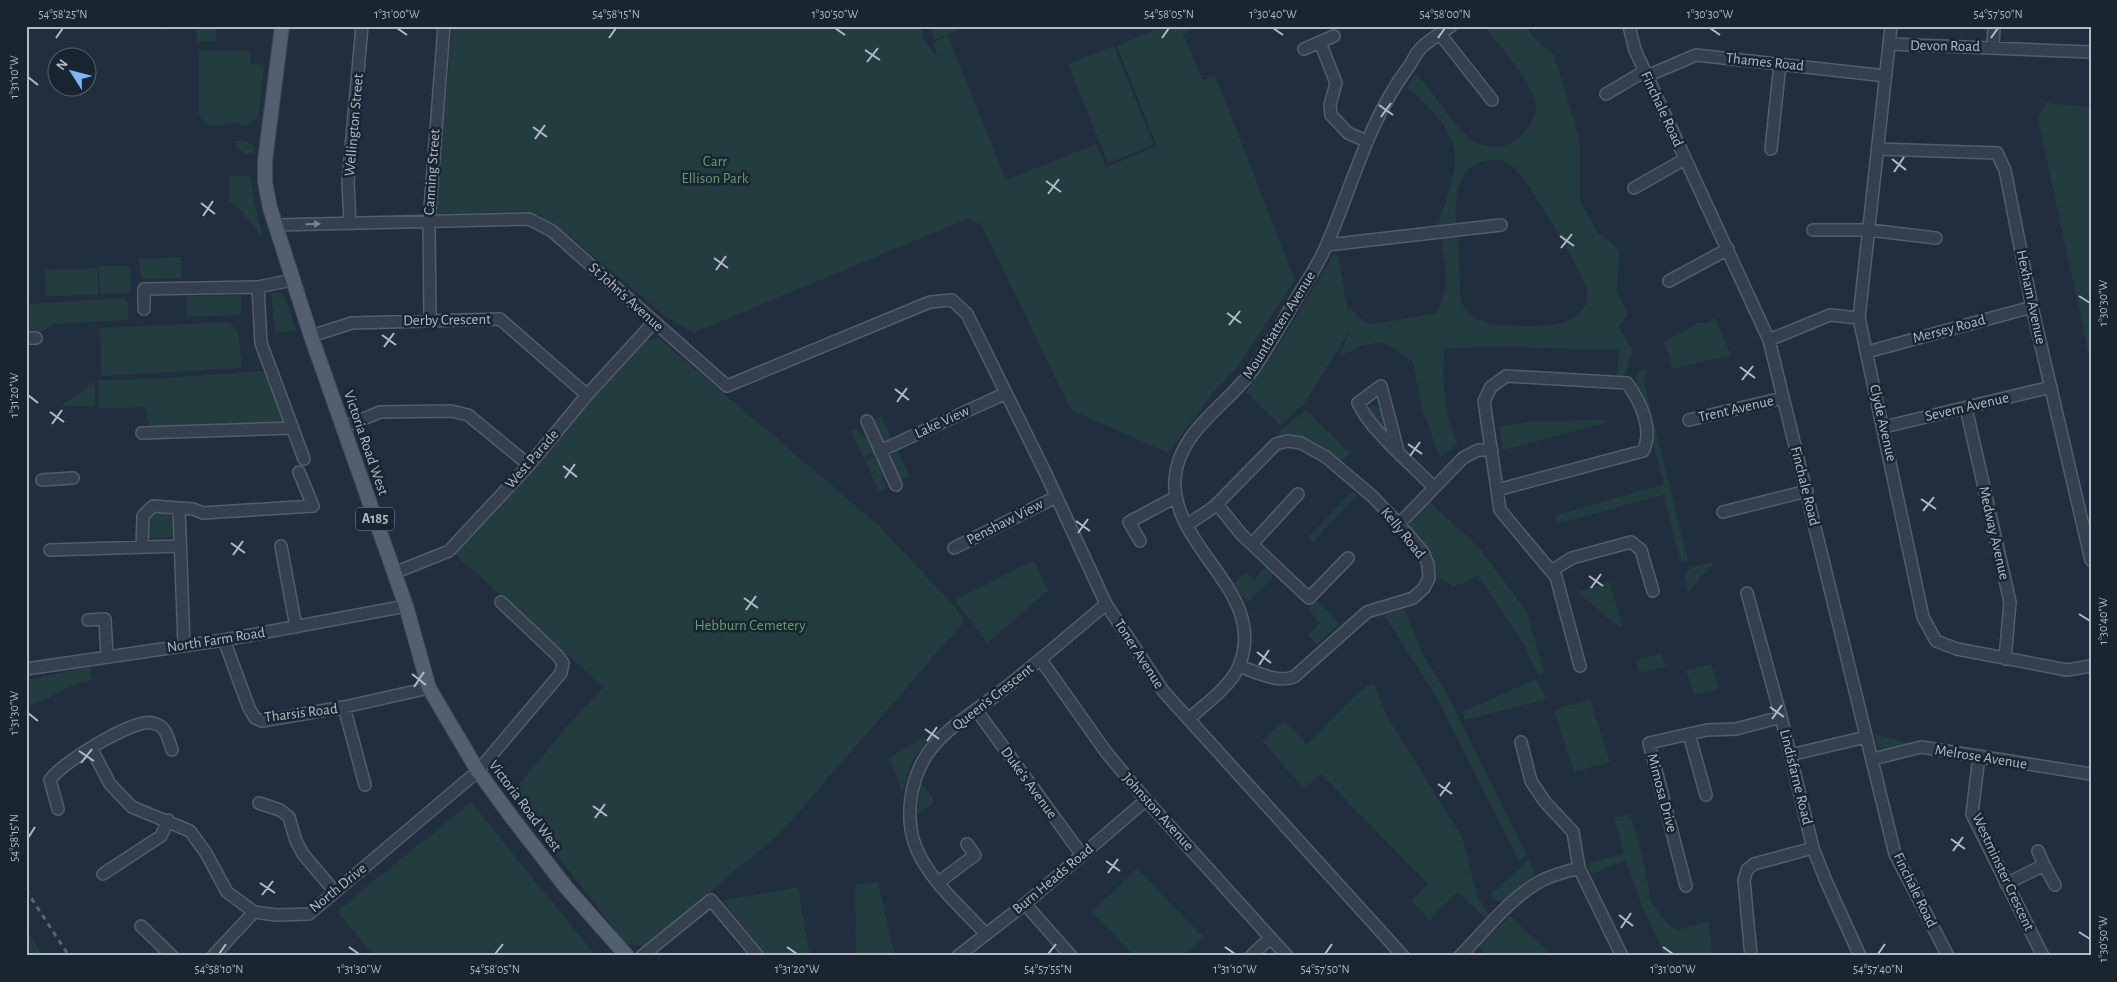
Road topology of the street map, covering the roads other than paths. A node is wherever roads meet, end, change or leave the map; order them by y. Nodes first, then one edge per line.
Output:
1 (282, 26) edge
2 (362, 26) edge
3 (444, 26) edge
4 (1450, 26) edge
5 (1629, 26) edge
6 (1892, 26) edge
7 (1994, 26) edge
8 (1440, 34) junction
9 (1334, 36) dead end
10 (1320, 42) junction
11 (1890, 44) junction
12 (1993, 47) junction
13 (1304, 49) dead end
14 (2091, 52) edge
15 (1780, 64) junction
16 (1646, 74) junction
17 (1886, 76) junction
18 (1606, 94) dead end
19 (1492, 100) dead end
20 (1366, 141) junction
21 (1771, 149) dead end
22 (1877, 149) junction
23 (1685, 159) junction
24 (1634, 188) dead end
25 (429, 222) junction
26 (350, 224) junction
27 (276, 225) junction
28 (1501, 225) dead end
29 (1813, 230) dead end
30 (1869, 230) junction
31 (1936, 238) dead end
32 (1327, 245) junction
33 (1728, 250) junction
34 (293, 280) junction
35 (1669, 281) dead end
36 (258, 287) junction
37 (952, 300) joint
38 (2032, 307) junction
39 (144, 309) dead end
40 (1860, 318) junction
41 (430, 319) junction
42 (654, 322) junction
43 (311, 336) junction
44 (1769, 340) junction
45 (1867, 352) junction
46 (2051, 387) junction
47 (1004, 394) junction
48 (587, 395) junction
49 (1783, 398) junction
50 (1966, 408) junction
51 (1689, 420) dead end
52 (867, 421) dead end
53 (344, 427) junction
54 (1884, 427) junction
55 (293, 428) junction
56 (142, 433) dead end
57 (1492, 450) junction
58 (880, 451) junction
59 (1398, 451) junction
60 (304, 459) dead end
61 (529, 465) junction
62 (300, 472) dead end
63 (73, 478) dead end
64 (42, 480) dead end
65 (896, 485) dead end
66 (1434, 488) junction
67 (1498, 490) junction
68 (1807, 491) junction
69 (1298, 494) dead end
70 (1176, 496) junction
71 (1056, 497) junction
72 (1217, 504) junction
73 (179, 508) junction
74 (1723, 512) dead end
75 (1399, 524) junction
76 (1187, 526) junction
77 (1140, 542) dead end
78 (1252, 544) junction
79 (180, 546) junction
80 (281, 546) dead end
81 (142, 547) junction
82 (954, 548) dead end
83 (50, 550) dead end
84 (1348, 558) dead end
85 (2091, 560) edge
86 (1551, 571) junction
87 (394, 573) junction
88 (1653, 591) dead end
89 (1747, 593) dead end
90 (501, 602) dead end
91 (1106, 604) junction
92 (406, 606) junction
93 (88, 620) dead end
94 (296, 627) junction
95 (224, 640) junction
96 (184, 645) junction
97 (107, 656) junction
98 (2005, 659) junction
99 (1040, 660) junction
100 (1239, 666) junction
101 (1580, 666) dead end
102 (2091, 666) edge
103 (26, 669) edge
104 (429, 688) junction
105 (344, 707) junction
106 (977, 711) junction
107 (1782, 717) junction
108 (1188, 719) junction
109 (1689, 734) junction
110 (1866, 737) junction
111 (1521, 742) dead end
112 (91, 748) junction
113 (172, 750) dead end
114 (1790, 755) junction
115 (1978, 756) junction
116 (1873, 759) junction
117 (478, 771) junction
118 (2091, 774) edge
119 (365, 785) dead end
120 (1706, 795) dead end
121 (1146, 800) junction
122 (259, 803) dead end
123 (58, 809) dead end
124 (168, 820) junction
125 (967, 844) dead end
126 (1813, 848) junction
127 (2038, 851) dead end
128 (1082, 855) junction
129 (2044, 865) junction
130 (1579, 868) junction
131 (103, 874) dead end
132 (939, 882) junction
133 (2006, 884) junction
134 (2055, 885) dead end
135 (1686, 886) dead end
136 (335, 892) junction
137 (1025, 904) junction
138 (254, 912) junction
139 (141, 926) dead end
140 (986, 934) junction
141 (1270, 938) junction
142 (172, 956) edge
143 (213, 956) edge
144 (627, 956) edge
145 (642, 956) edge
146 (758, 956) edge
147 (958, 956) edge
148 (1071, 956) edge
149 (1251, 956) edge
150 (1287, 956) edge
151 (1403, 956) edge
152 (1460, 956) edge
153 (1622, 956) edge
154 (1751, 956) edge
155 (1860, 956) edge
156 (1948, 956) edge
157 (2043, 956) edge

1 - 27 main road, Victoria Road West / A185
2 - 26 street, Wellington Street
3 - 25 street, Canning Street
4 - 8 street, Mountbatten Avenue
5 - 16 street, Finchale Road
6 - 11 street, Clyde Avenue
7 - 12 street
8 - 19 street
8 - 20 street, Mountbatten Avenue
9 - 10 street
10 - 13 street
10 - 20 street
11 - 12 street, Devon Road
11 - 17 street, Clyde Avenue
12 - 14 street, Devon Road
15 - 16 street, Thames Road
15 - 17 street, Thames Road
15 - 21 street
16 - 18 street, Thames Road
16 - 23 street, Finchale Road
17 - 22 street, Clyde Avenue
20 - 32 street, Mountbatten Avenue
22 - 30 street, Clyde Avenue
22 - 38 street, Hexham Avenue
23 - 24 street
23 - 33 street, Finchale Road
25 - 26 street, St John's Avenue
25 - 41 street, Canning Street
25 - 42 street, St John's Avenue
27 -> 26 street, St John's Avenue
27 - 34 main road, Victoria Road West / A185
28 - 32 street
29 - 30 street
30 - 31 street
30 - 40 street, Clyde Avenue
32 - 70 street, Mountbatten Avenue
33 - 35 street
33 - 44 street, Finchale Road
34 - 36 street
34 - 43 main road, Victoria Road West / A185
36 - 39 street
36 - 55 street
37 - 42 street, St John's Avenue
37 - 47 street, Toner Avenue
38 - 45 street, Mersey Road
38 - 46 street, Hexham Avenue
40 - 44 street
40 - 45 street, Clyde Avenue
41 - 43 street, Derby Crescent
41 - 48 street, Derby Crescent
42 - 48 street, West Parade
43 - 53 main road, Victoria Road West / A185
44 - 49 street, Finchale Road
45 - 54 street, Clyde Avenue
46 - 50 street, Severn Avenue
46 - 85 street, Hexham Avenue
47 - 58 street, Lake View
47 - 71 street, Toner Avenue
48 - 61 street, West Parade
49 - 51 street, Trent Avenue
49 - 68 street, Finchale Road
50 - 54 street, Severn Avenue
50 - 98 street, Medway Avenue
52 - 58 street
53 - 61 street
53 - 87 main road, Victoria Road West / A185
54 - 98 street, Clyde Avenue
55 - 56 street
55 - 60 street
57 - 66 street
57 - 67 street
57 - 67 street
58 - 65 street
59 - 59 street
59 - 66 street
61 - 87 street, West Parade
62 - 73 street
63 - 64 street
66 - 75 street
67 - 86 street
68 - 74 street
68 - 110 street, Finchale Road
69 - 78 street
70 - 76 street, Mountbatten Avenue
70 - 77 street
71 - 82 street, Penshaw View
71 - 91 street, Toner Avenue
72 - 75 street, Kelly Road
72 - 76 street, Kelly Road
72 - 78 street
73 - 79 street
73 - 81 street
75 - 100 street, Kelly Road
76 - 100 street, Mountbatten Avenue
78 - 84 street
79 - 81 street
79 - 96 street
80 - 94 street
81 - 83 street
86 - 88 street
86 - 101 street
87 - 92 main road, Victoria Road West / A185
89 - 107 street, Lindisfarne Road
90 - 117 street, North Drive
91 - 99 street, Queen's Crescent
91 - 108 street, Toner Avenue
92 - 94 street, North Farm Road
92 - 104 main road, Victoria Road West / A185
93 - 97 street
94 - 95 street, North Farm Road
95 - 96 street, North Farm Road
95 - 105 street, Tharsis Road
96 - 97 street, North Farm Road
97 - 103 street, North Farm Road
98 - 102 street, Clyde Avenue
99 - 106 street, Queen's Crescent
99 - 121 street, Johnston Avenue
100 - 108 street, Mountbatten Avenue
104 - 105 street, Tharsis Road
104 - 117 main road, Victoria Road West / A185
105 - 119 street
106 - 128 street, Duke's Avenue
106 - 132 street, Queen's Crescent
107 - 109 street, Mimosa Drive
107 - 114 street, Lindisfarne Road
108 - 151 street, Toner Avenue
109 - 120 street
109 - 135 street, Mimosa Drive
110 - 114 street
110 - 116 street, Finchale Road
111 - 130 street
112 - 113 street
112 - 123 street
112 - 124 street, North Drive
114 - 126 street, Lindisfarne Road
115 - 116 street, Melrose Avenue
115 - 118 street, Melrose Avenue
115 - 133 street, Westminster Crescent
116 - 156 street, Finchale Road
117 - 136 street, North Drive
117 - 144 main road, Victoria Road West / A185
121 - 128 street, Burn Heads Road
121 - 141 street, Johnston Avenue
122 - 136 street
124 - 131 street
124 - 138 street, North Drive
125 - 132 street
126 - 154 street
126 - 155 street, Lindisfarne Road
127 - 129 street
128 - 137 street, Burn Heads Road
129 - 133 street
129 - 134 street
130 - 152 street
130 - 153 street
132 - 140 street, Queen's Crescent
133 - 157 street, Westminster Crescent
136 - 138 street, North Drive
137 - 140 street, Burn Heads Road
137 - 148 street
138 - 143 street
139 - 142 street
140 - 147 street, Burn Heads Road
141 - 149 street
141 - 150 street, Johnston Avenue
145 - 146 street

